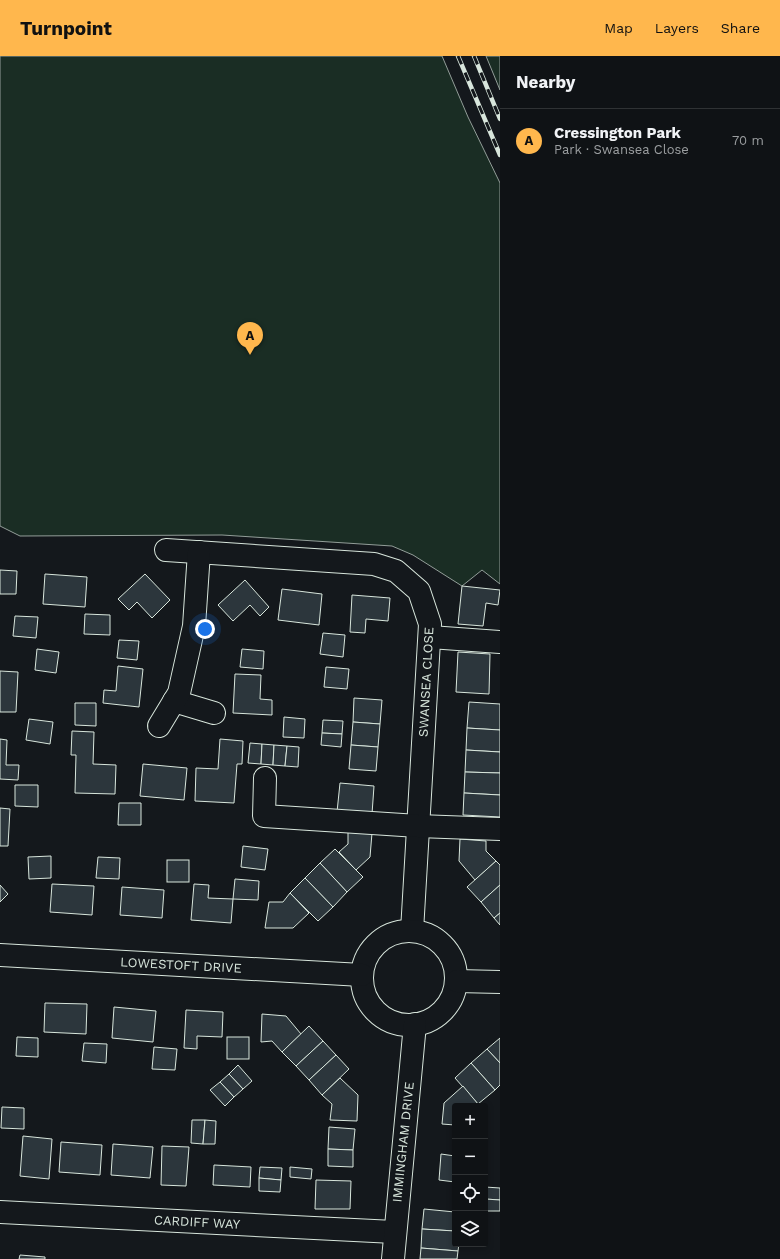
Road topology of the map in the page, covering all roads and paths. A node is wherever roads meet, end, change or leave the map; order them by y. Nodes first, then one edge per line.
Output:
1 (166, 550) dead end
2 (199, 552) junction
3 (430, 637) junction
4 (500, 642) edge
5 (174, 701) junction
6 (214, 713) dead end
7 (159, 726) dead end
8 (264, 778) dead end
9 (418, 826) junction
10 (500, 829) edge
11 (412, 930) junction
12 (0, 955) edge
13 (362, 975) junction
14 (457, 981) junction
15 (500, 982) edge
16 (415, 1024) junction
17 (0, 1212) edge
18 (394, 1232) junction
19 (393, 1259) edge

1 - 2 street, SWANSEA CLOSE
2 - 3 street, SWANSEA CLOSE
2 - 5 street
3 - 4 street
3 - 9 street, SWANSEA CLOSE
5 - 6 street
5 - 7 street
8 - 9 street
9 - 10 street
9 - 11 street, SWANSEA CLOSE
11 - 13 street
11 - 14 street
12 - 13 street, LOWESTOFT DRIVE
13 - 16 street
14 - 15 street
14 - 16 street
16 - 18 street, IMMINGHAM DRIVE
17 - 18 street, CARDIFF WAY
18 - 19 street, IMMINGHAM DRIVE

